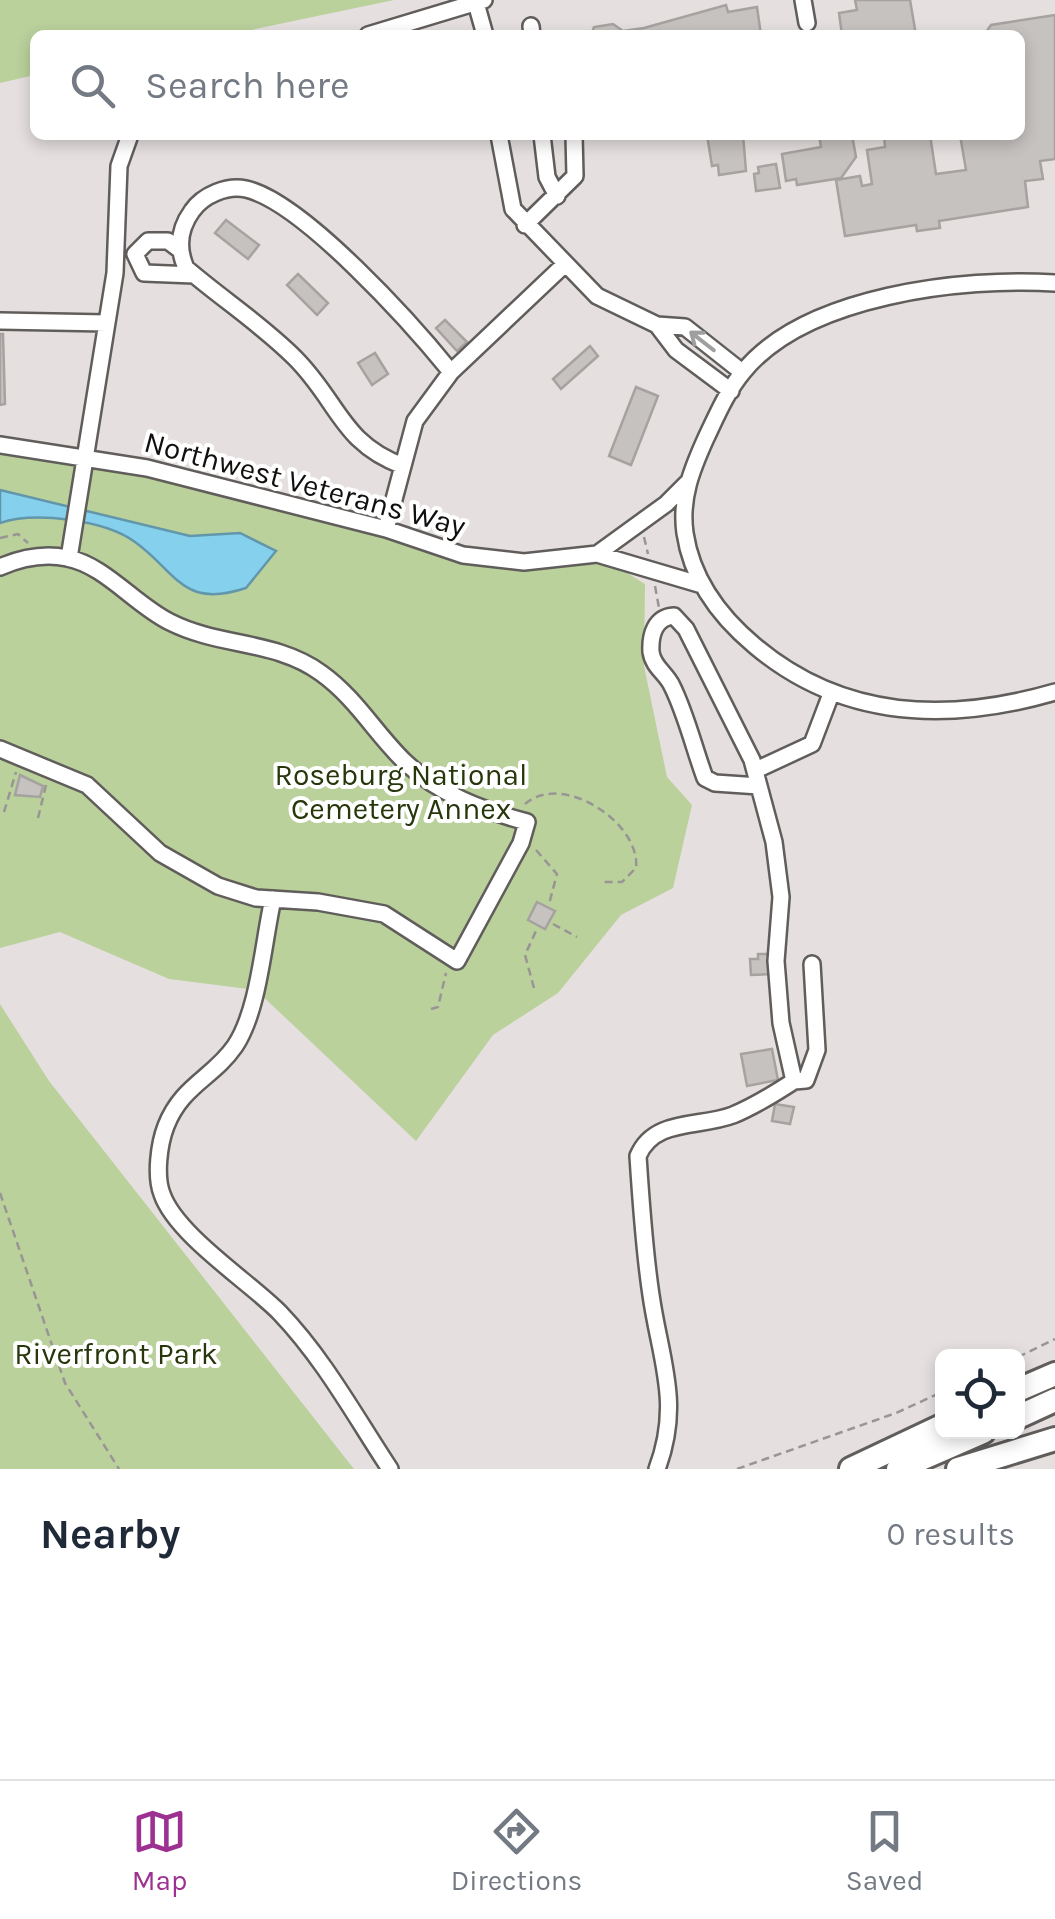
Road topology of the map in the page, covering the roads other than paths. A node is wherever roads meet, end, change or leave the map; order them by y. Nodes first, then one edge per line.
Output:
1 (803, 0) edge
2 (480, 1) edge
3 (807, 23) dead end
4 (384, 30) edge
5 (484, 30) edge
6 (129, 140) edge
7 (500, 140) edge
8 (542, 140) edge
9 (574, 140) edge
10 (557, 196) junction
11 (525, 225) junction
12 (180, 250) junction
13 (565, 264) junction
14 (194, 275) junction
15 (1055, 283) edge
16 (0, 322) edge
17 (108, 323) junction
18 (657, 325) junction
19 (451, 372) junction
20 (742, 372) junction
21 (731, 391) junction
22 (0, 445) edge
23 (87, 457) junction
24 (403, 466) junction
25 (687, 483) junction
26 (386, 529) junction
27 (598, 554) junction
28 (70, 558) junction
29 (0, 567) edge
30 (702, 585) junction
31 (1055, 692) edge
32 (831, 694) junction
33 (0, 749) edge
34 (758, 778) junction
35 (273, 899) junction
36 (812, 964) dead end
37 (794, 1081) junction
38 (1055, 1374) edge
39 (1025, 1387) edge
40 (1055, 1400) edge
41 (1025, 1414) edge
42 (935, 1429) edge
43 (967, 1439) edge
44 (1055, 1439) edge
45 (390, 1469) edge
46 (657, 1469) edge
47 (852, 1469) edge
48 (898, 1469) edge
49 (958, 1469) edge

1 - 3 street
2 - 4 street
2 - 5 street
6 - 17 street
7 - 11 street
8 - 10 street
9 - 10 street
10 - 11 street
11 - 13 street
12 - 14 street
12 - 14 street
12 - 19 street
13 - 18 street
13 - 19 street
14 - 24 street
15 - 20 street
16 - 17 street
17 - 23 street
20 -> 18 street
18 - 21 street
19 - 24 street
20 - 21 street
21 - 25 street
22 - 23 street, Northwest Veterans Way
23 - 26 street, Northwest Veterans Way
23 - 28 street
24 - 26 street
25 - 27 street
25 - 30 street
26 - 27 street, Northwest Veterans Way
27 - 30 street, Northwest Veterans Way
28 - 29 street
28 - 35 street
30 - 32 street
31 - 32 street
32 - 34 street
33 - 35 street
34 - 34 street
34 - 37 street
35 - 45 street
36 - 37 street
37 - 46 street
38 - 39 highway
40 - 41 highway
42 - 47 highway
43 - 48 highway
44 - 49 highway

